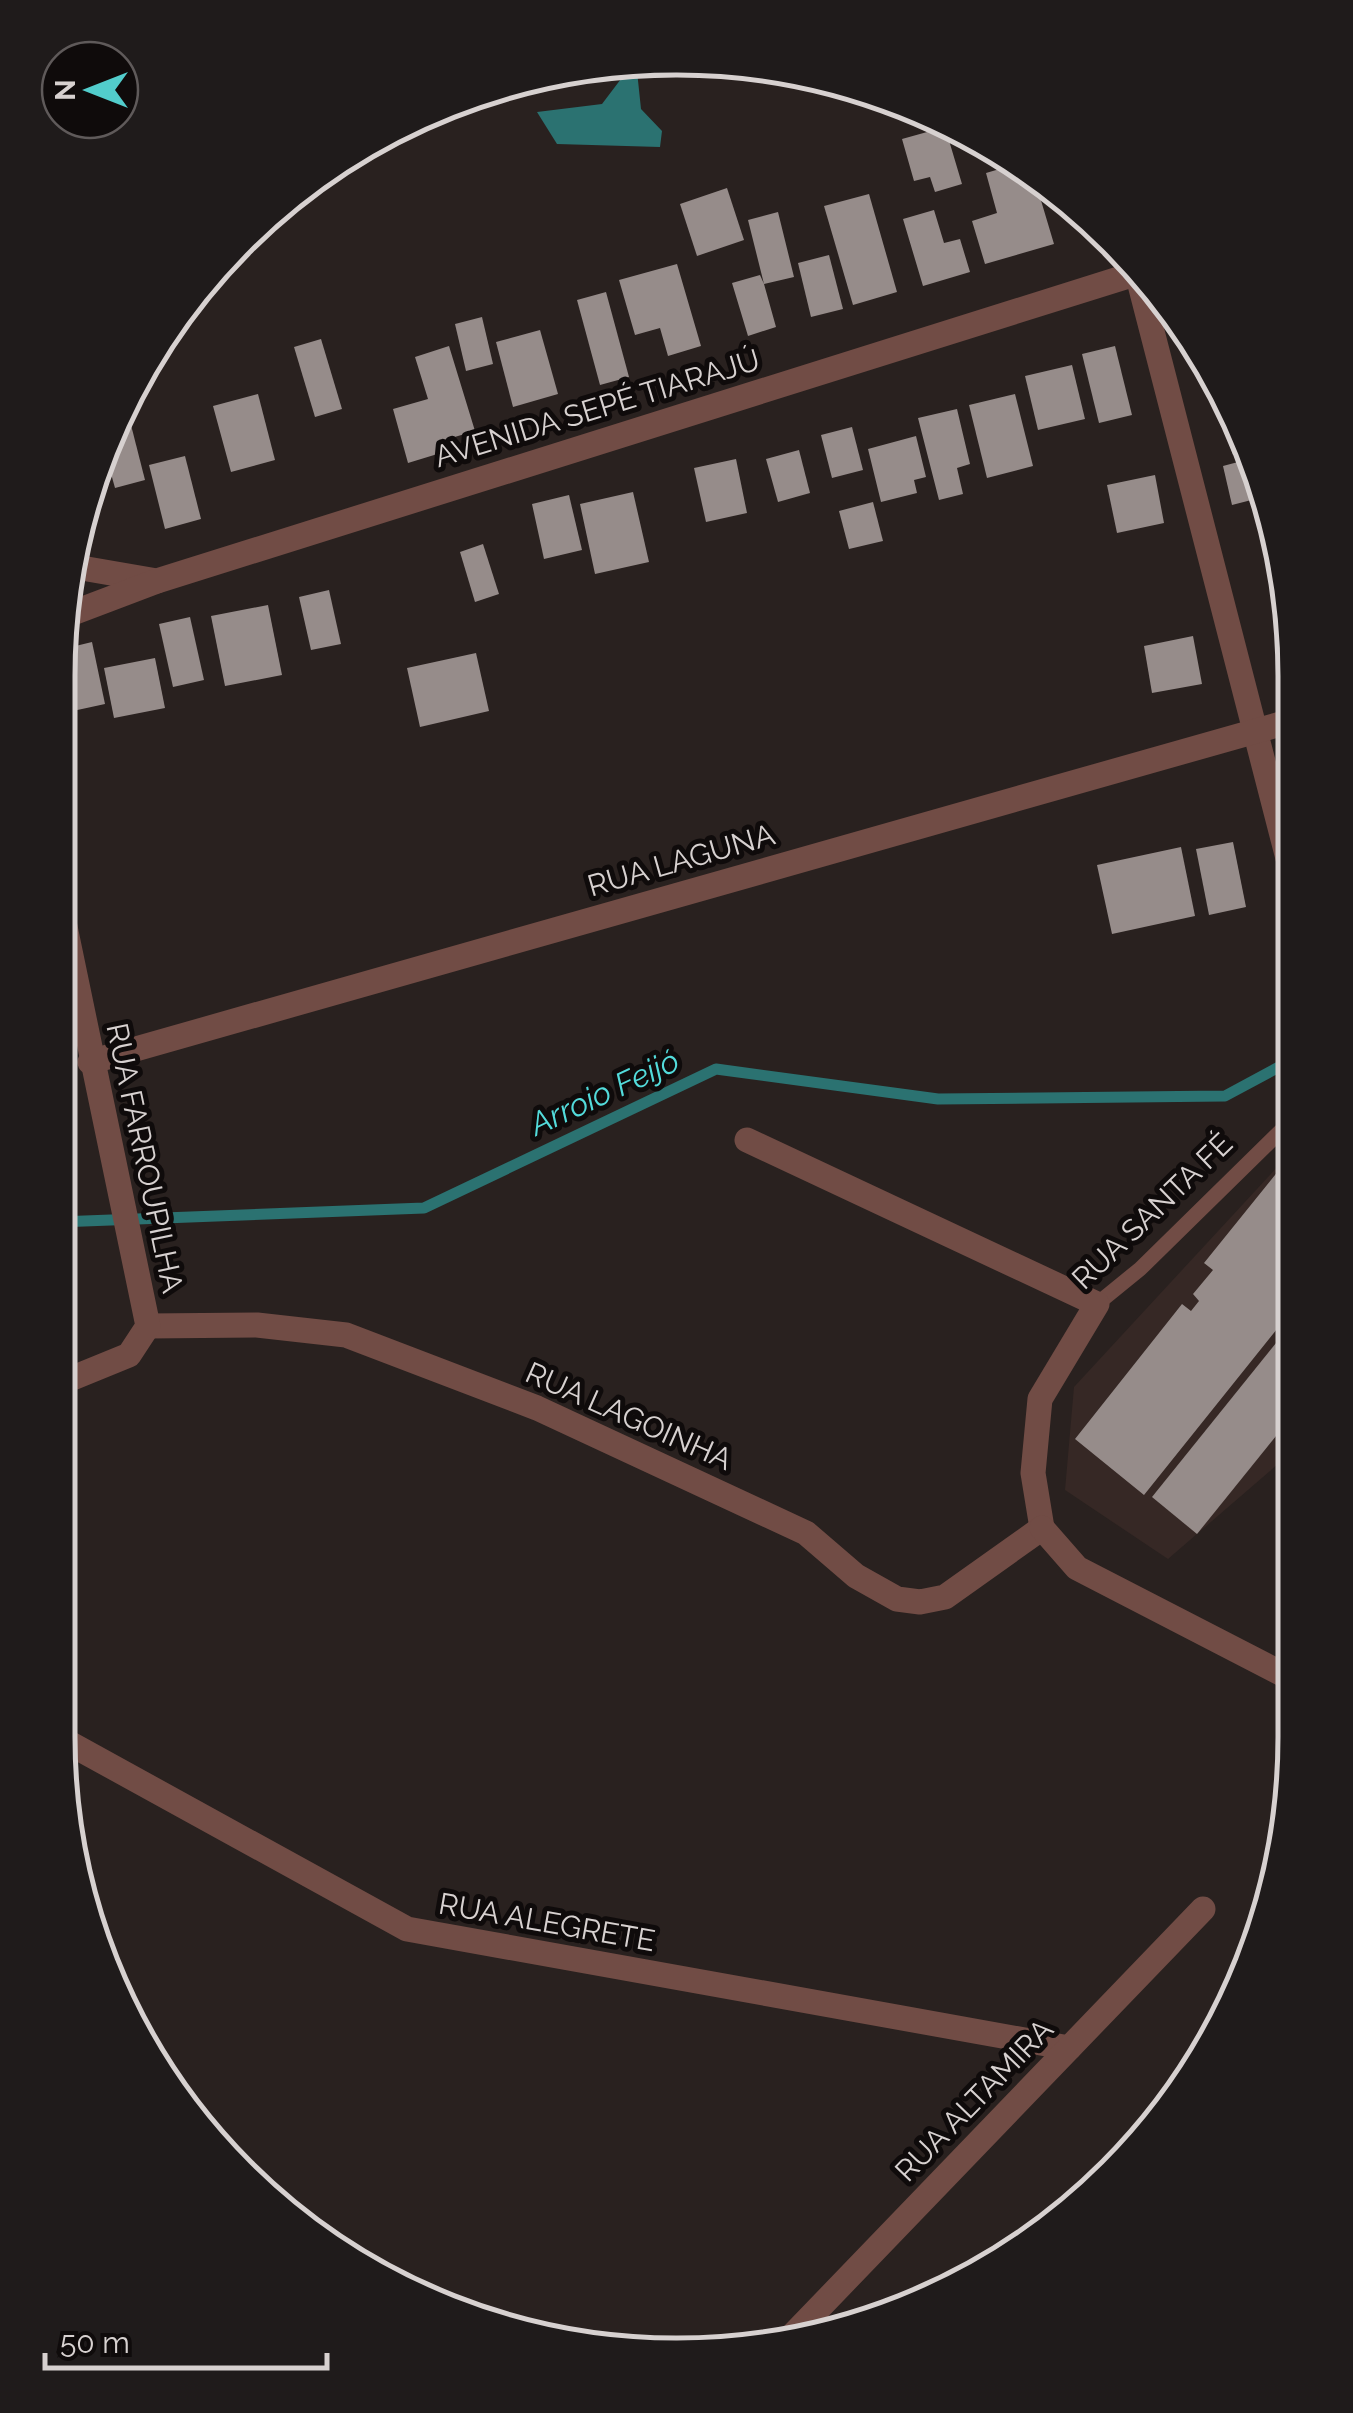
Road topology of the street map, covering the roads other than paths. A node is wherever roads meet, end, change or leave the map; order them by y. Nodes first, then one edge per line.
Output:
1 (1126, 276) edge
2 (1146, 300) edge
3 (85, 569) edge
4 (157, 581) junction
5 (79, 611) edge
6 (1278, 724) edge
7 (1252, 730) junction
8 (1278, 823) edge
9 (75, 983) edge
10 (90, 1062) junction
11 (1278, 1134) edge
12 (748, 1140) dead end
13 (1097, 1304) junction
14 (148, 1326) junction
15 (75, 1377) edge
16 (1042, 1528) junction
17 (1278, 1672) edge
18 (75, 1747) edge
19 (1203, 1909) dead end
20 (1069, 2048) junction
21 (804, 2324) edge

1 - 4 street, AVENIDA SEPÉ TIARAJÚ
2 - 7 street
3 - 4 street, AVENIDA SEPÉ TIARAJÚ
4 - 5 street
6 - 7 street, RUA LAGUNA
7 - 8 street
7 - 10 street, RUA LAGUNA
9 - 10 street, RUA FARROUPILHA
10 - 14 street, RUA FARROUPILHA
11 - 13 lane, RUA SANTA FÉ
12 - 13 street
13 - 16 street, RUA SANTA FÉ
14 - 15 street, RUA FARROUPILHA
14 - 16 street, RUA LAGOINHA
16 - 17 street
18 - 20 street, RUA ALEGRETE
19 - 20 street, RUA ALTAMIRA
20 - 21 street, RUA ALTAMIRA

